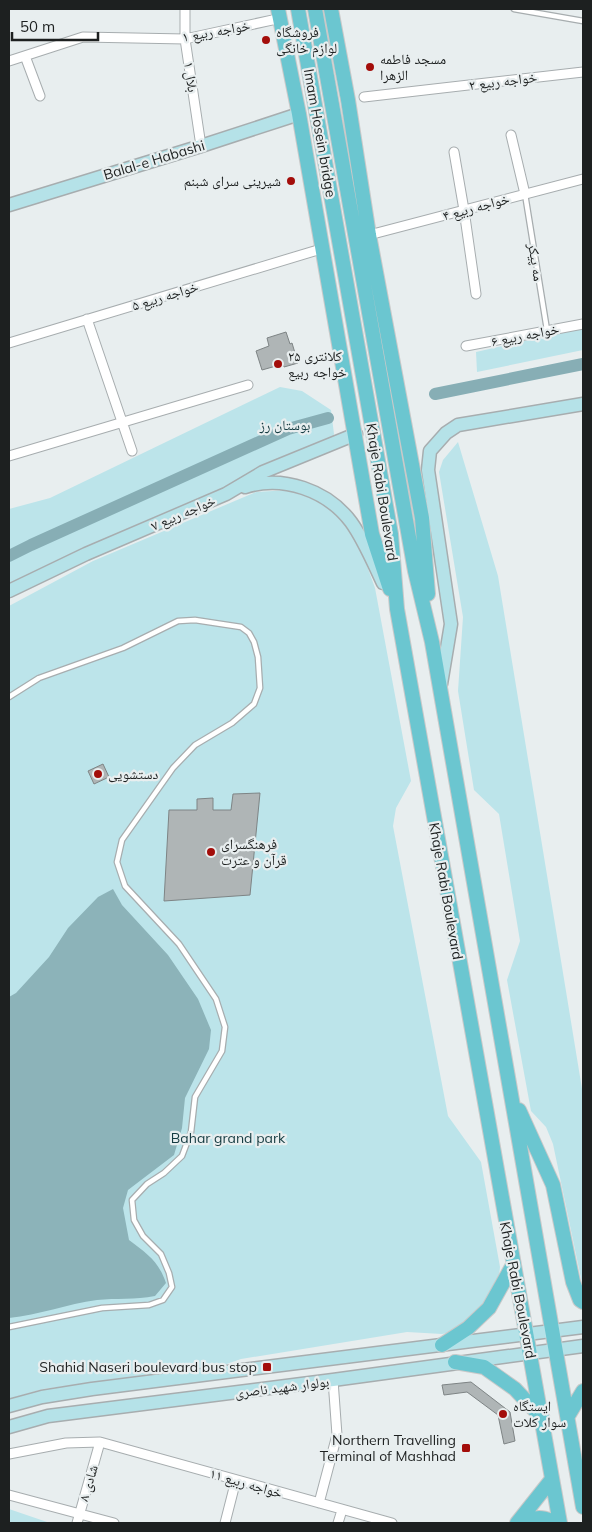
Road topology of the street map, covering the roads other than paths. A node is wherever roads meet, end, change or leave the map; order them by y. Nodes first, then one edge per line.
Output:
1 (185, 9) edge
2 (298, 9) edge
3 (315, 9) edge
4 (331, 9) edge
5 (514, 9) edge
6 (278, 14) edge
7 (583, 21) edge
8 (185, 39) junction
9 (25, 56) junction
10 (9, 61) edge
11 (583, 72) edge
12 (40, 96) dead end
13 (364, 97) dead end
14 (299, 114) junction
15 (511, 134) dead end
16 (201, 146) junction
17 (454, 152) dead end
18 (583, 179) edge
19 (525, 194) junction
20 (9, 205) edge
21 (464, 210) junction
22 (369, 235) junction
23 (321, 249) junction
24 (359, 255) joint
25 (341, 258) joint
26 (476, 294) dead end
27 (87, 319) junction
28 (583, 324) edge
29 (547, 330) junction
30 (9, 343) edge
31 (466, 346) dead end
32 (248, 384) dead end
33 (583, 404) edge
34 (121, 422) junction
35 (356, 434) junction
36 (132, 451) dead end
37 (9, 456) edge
38 (226, 494) junction
39 (9, 591) edge
40 (396, 610) junction
41 (432, 642) junction
42 (440, 689) junction
43 (9, 698) edge
44 (510, 1090) junction
45 (513, 1265) junction
46 (583, 1302) edge
47 (583, 1327) edge
48 (9, 1328) edge
49 (553, 1331) junction
50 (526, 1334) junction
51 (442, 1345) junction
52 (583, 1346) edge
53 (556, 1350) junction
54 (530, 1353) junction
55 (455, 1362) junction
56 (333, 1380) junction
57 (583, 1392) edge
58 (9, 1406) edge
59 (568, 1416) junction
60 (543, 1419) junction
61 (9, 1427) edge
62 (100, 1442) junction
63 (9, 1454) edge
64 (552, 1479) junction
65 (236, 1480) junction
66 (9, 1495) edge
67 (319, 1503) junction
68 (583, 1507) edge
69 (342, 1510) junction
70 (78, 1519) edge
71 (114, 1523) edge
72 (225, 1523) edge
73 (338, 1523) edge
74 (392, 1523) edge
75 (516, 1523) edge
76 (527, 1523) edge
77 (559, 1523) edge

1 - 8 street, بلال ۱
2 - 25 main road, Imam Hosein bridge
3 - 24 main road, Imam Hosein bridge
4 - 22 main road
5 - 7 lane
6 - 8 street, خواجه ربیع ۱
6 - 14 main road
8 - 9 street, خواجه ربیع ۱
8 - 16 street, بلال ۱
9 - 10 street, خواجه ربیع ۱
9 - 12 street
11 - 13 street, خواجه ربیع ۲
14 - 16 street, Balal-e Habashi
14 - 23 main road
15 - 19 street
16 - 20 street, Balal-e Habashi
17 - 21 street
18 - 19 street, خواجه ربیع ۴
19 - 21 street, خواجه ربیع ۴
19 - 29 lane, مه پیکر
21 - 22 street, خواجه ربیع ۴
21 - 26 street
22 - 41 main road
23 - 27 street, خواجه ربیع ۵
23 - 35 main road
24 - 41 main road, Khaje Rabi Boulevard
25 - 40 main road, Khaje Rabi Boulevard
27 - 30 street, خواجه ربیع ۵
27 - 34 street
28 - 29 street, خواجه ربیع ۶
29 - 31 street, خواجه ربیع ۶
32 - 34 street
33 - 42 street
34 - 36 street
34 - 37 street
35 - 38 street, خواجه ربیع ۷
35 - 40 main road
38 - 39 street, خواجه ربیع ۷
38 - 40 street
40 - 45 main road, Khaje Rabi Boulevard
41 - 42 main road, Khaje Rabi Boulevard
42 - 44 main road, Khaje Rabi Boulevard
43 - 48 lane
44 - 46 main road
44 - 49 main road, Khaje Rabi Boulevard
45 - 50 main road, Khaje Rabi Boulevard
45 - 51 main road
47 - 49 street, بولوار شهید ناصری
49 - 50 street, بولوار شهید ناصری
49 - 53 main road, Khaje Rabi Boulevard
50 - 51 street, بولوار شهید ناصری
50 - 54 main road, Khaje Rabi Boulevard
51 - 58 street, بولوار شهید ناصری
52 - 53 street, بولوار شهید ناصری
53 - 54 street, بولوار شهید ناصری
53 - 59 main road, Khaje Rabi Boulevard
54 - 55 street, بولوار شهید ناصری
54 - 60 main road, Khaje Rabi Boulevard
55 - 56 street, بولوار شهید ناصری
55 - 60 main road
56 - 61 street, بولوار شهید ناصری
56 - 67 street
57 - 59 main road
59 - 68 main road, Khaje Rabi Boulevard
60 - 64 main road, Khaje Rabi Boulevard
62 - 63 street, خواجه ربیع ۱۱
62 - 65 street, خواجه ربیع ۱۱
62 - 70 street, شادی ۸
64 - 75 main road
64 - 77 main road, Khaje Rabi Boulevard
65 - 67 street, خواجه ربیع ۱۱
65 - 72 street
66 - 70 street
67 - 69 street, خواجه ربیع ۱۱
69 - 73 street
69 - 74 street, خواجه ربیع ۱۱
70 - 71 street
76 - 77 main road

